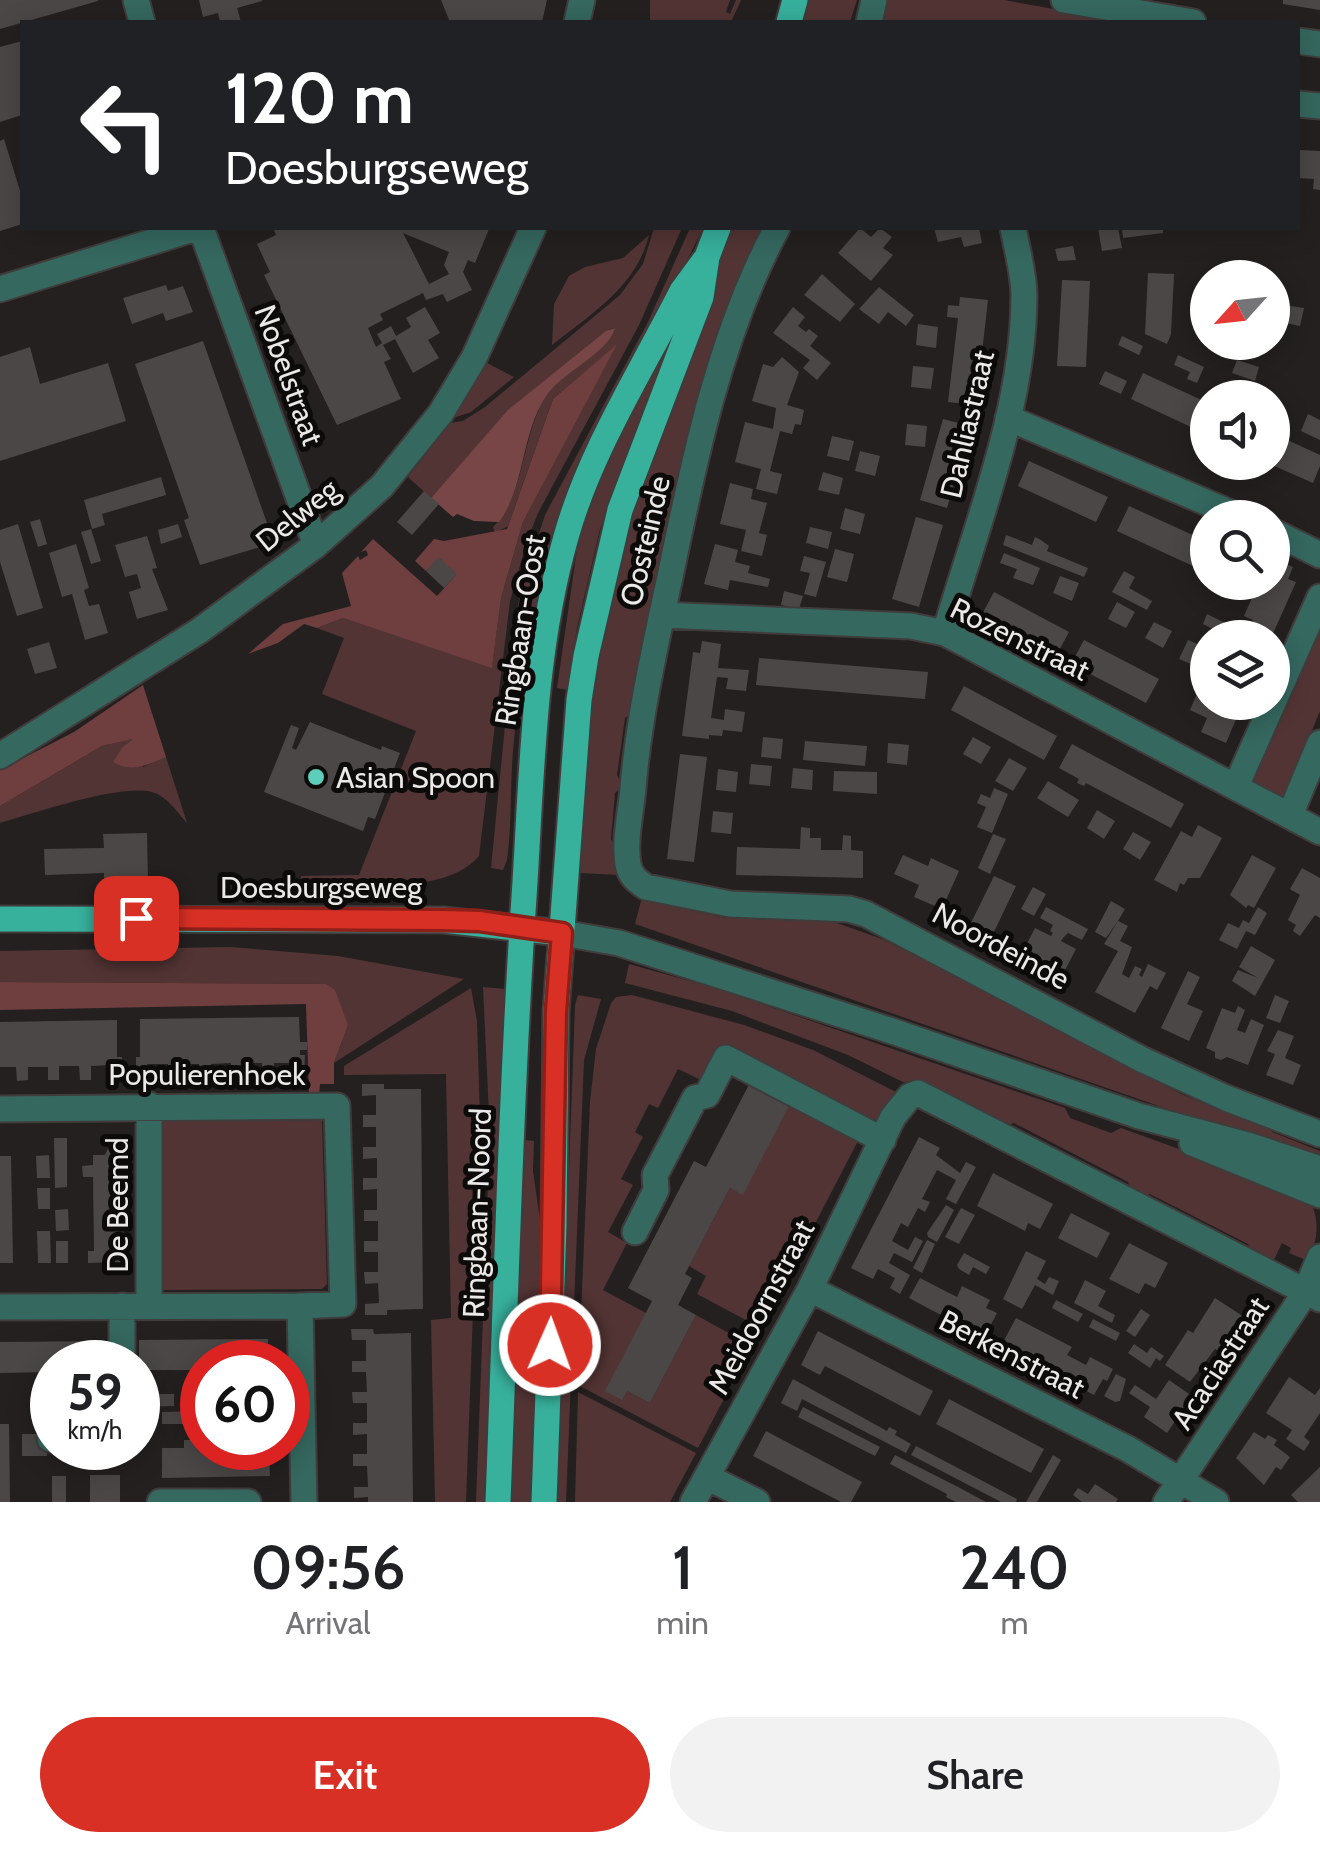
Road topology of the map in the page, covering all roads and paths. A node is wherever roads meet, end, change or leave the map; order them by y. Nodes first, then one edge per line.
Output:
1 (1064, 0) edge
2 (1181, 20) edge
3 (192, 230) edge
4 (199, 230) edge
5 (533, 230) edge
6 (717, 230) edge
7 (776, 230) edge
8 (1013, 230) edge
9 (707, 257) junction
10 (0, 289) edge
11 (1008, 418) junction
12 (1201, 500) edge
13 (1290, 540) edge
14 (316, 545) junction
15 (1320, 554) edge
16 (1320, 597) edge
17 (662, 615) junction
18 (945, 633) junction
19 (1320, 744) edge
20 (0, 756) edge
21 (1236, 786) junction
22 (1290, 815) junction
23 (1320, 832) edge
24 (635, 880) joint
25 (0, 919) edge
26 (522, 926) junction
27 (562, 933) junction
28 (149, 1106) junction
29 (0, 1109) edge
30 (1139, 1116) junction
31 (1320, 1134) edge
32 (882, 1140) junction
33 (1320, 1170) edge
34 (1320, 1195) edge
35 (635, 1232) dead end
36 (1320, 1257) edge
37 (810, 1288) junction
38 (1312, 1296) edge
39 (150, 1305) junction
40 (122, 1306) junction
41 (300, 1306) junction
42 (0, 1308) edge
43 (122, 1340) edge
44 (708, 1477) junction
45 (1174, 1491) edge
46 (160, 1502) edge
47 (248, 1502) edge
48 (304, 1502) edge
49 (498, 1502) edge
50 (544, 1502) edge
51 (693, 1502) edge
52 (757, 1502) edge
53 (1216, 1502) edge

1 - 2 street
3 - 10 street
4 - 14 street, Nobelstraat
5 - 14 street, Delweg
6 - 9 main road, Ringbaan-Oost
7 - 17 street, Oosteinde
8 - 11 street, Dahliastraat
9 - 26 main road, Ringbaan-Oost
9 - 27 main road, Ringbaan-Oost
11 - 12 street
11 - 18 street, Dahliastraat
13 - 15 street
14 - 20 street, Delweg
16 - 21 street
17 - 18 street, Rozenstraat
17 - 24 street, Oosteinde
18 - 21 street, Rozenstraat
19 - 22 street
21 - 22 street, Rozenstraat
22 - 23 street, Rozenstraat
24 - 31 street, Noordeinde
25 - 26 main road, Doesburgseweg
26 - 27 main road, Doesburgseweg
26 - 49 main road, Ringbaan-Noord
27 - 30 street
27 - 50 main road
28 - 29 street, Populierenhoek
28 - 39 street, De Beemd
28 - 41 street, Populierenhoek
30 - 33 street
30 - 34 street
32 - 35 street
32 - 37 street, Meidoornstraat
32 - 38 street, Meidoornstraat
36 - 38 street, Acaciastraat
37 - 44 street, Meidoornstraat
37 - 45 street, Berkenstraat
38 - 45 street, Acaciastraat
39 - 40 street, De Beemd
39 - 41 street, De Beemd
40 - 42 street, De Beemd
40 - 43 street, De Beemd
41 - 48 street
44 - 51 street, Meidoornstraat
44 - 52 street
45 - 53 street, Berkenstraat
46 - 47 street

